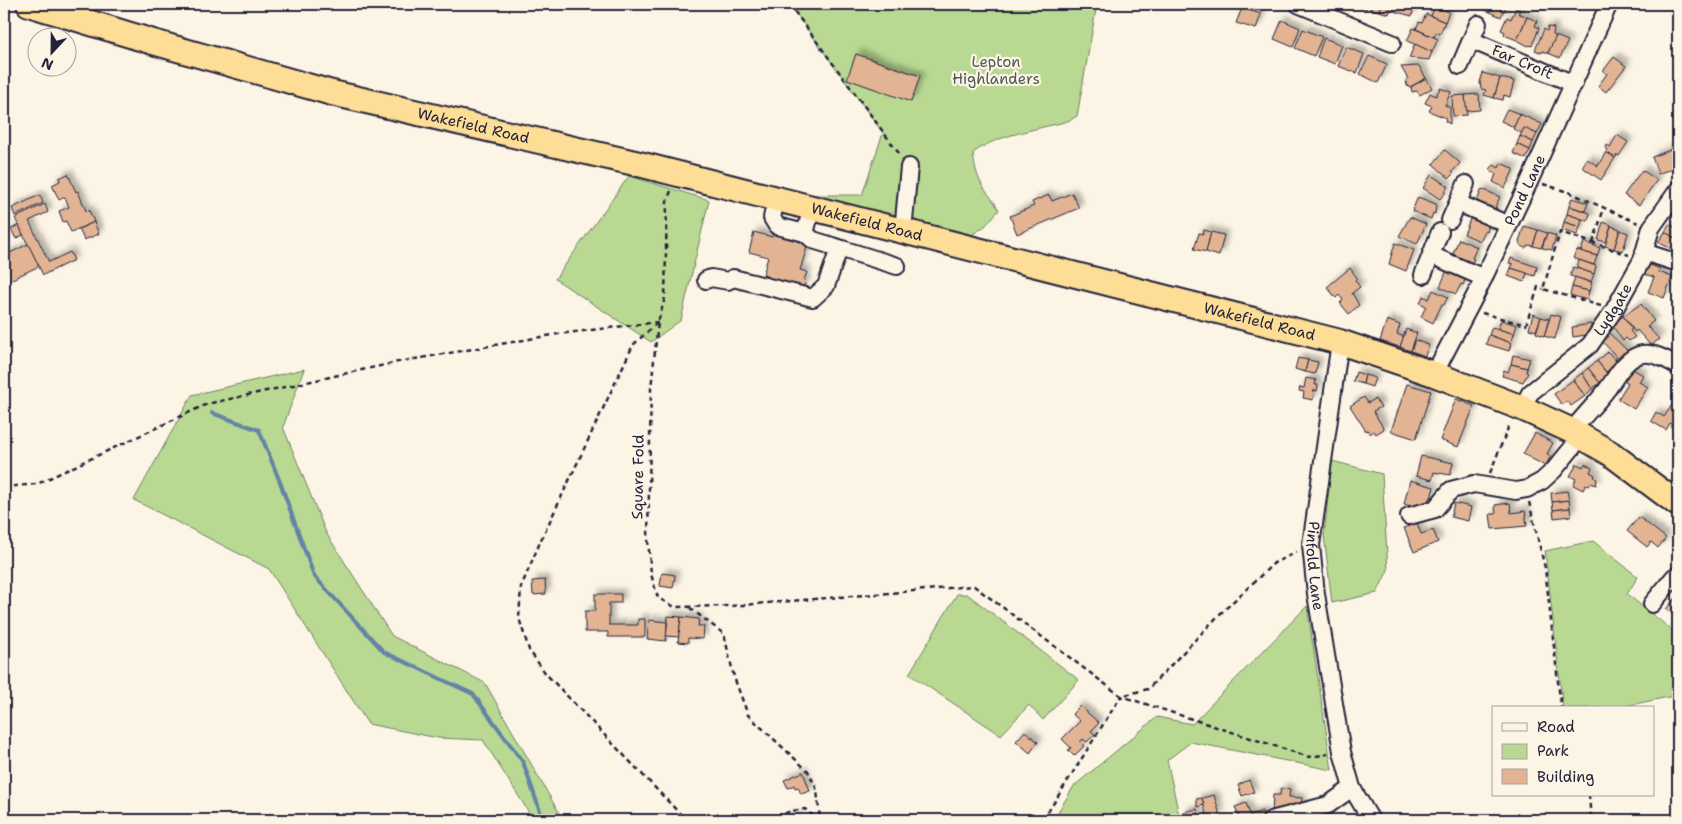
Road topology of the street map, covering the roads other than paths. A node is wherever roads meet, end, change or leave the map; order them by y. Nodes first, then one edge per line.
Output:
1 (29, 4) edge
2 (1298, 4) edge
3 (1609, 4) edge
4 (1332, 10) edge
5 (1478, 24) dead end
6 (1471, 40) junction
7 (1392, 43) dead end
8 (1460, 66) dead end
9 (1574, 84) junction
10 (909, 167) road end
11 (1466, 184) dead end
12 (1678, 190) edge
13 (776, 199) junction
14 (1458, 203) junction
15 (812, 208) junction
16 (1509, 225) junction
17 (903, 231) junction
18 (805, 233) junction
19 (839, 249) junction
20 (1431, 255) junction
21 (1644, 256) junction
22 (1678, 263) edge
23 (897, 266) dead end
24 (1423, 275) dead end
25 (1484, 278) junction
26 (706, 280) dead end
27 (1340, 342) junction
28 (1678, 366) edge
29 (1434, 374) junction
30 (1520, 407) junction
31 (1576, 434) junction
32 (1678, 504) edge
33 (1409, 516) dead end
34 (1678, 576) edge
35 (1652, 604) dead end
36 (1352, 788) junction
37 (1271, 820) edge
38 (1371, 820) edge

1 - 13 highway, Wakefield Road
2 - 4 street
3 - 9 street, Pond Lane
4 - 7 street
5 - 6 street
6 - 8 street
6 - 9 street, Far Croft
9 - 16 street, Pond Lane
10 - 17 street
11 - 14 street
12 - 21 street, Lydgate
13 - 15 highway, Wakefield Road
13 - 18 street
14 - 16 street
14 - 20 street
15 - 17 highway, Wakefield Road
15 - 18 street
16 - 25 street, Pond Lane
17 - 27 highway, Wakefield Road
18 - 19 street
19 - 23 street
19 - 26 street
20 - 24 street
20 - 25 street
21 - 22 street
21 - 30 street, Lydgate
25 - 29 street, Pond Lane
27 - 29 highway, Wakefield Road
27 - 36 street, Pinfold Lane
28 - 31 street
29 - 30 highway, Wakefield Road
30 - 31 highway, Wakefield Road
31 - 32 highway, Wakefield Road
31 - 33 street
34 - 35 street
36 - 37 street
36 - 38 street, Pinfold Lane

